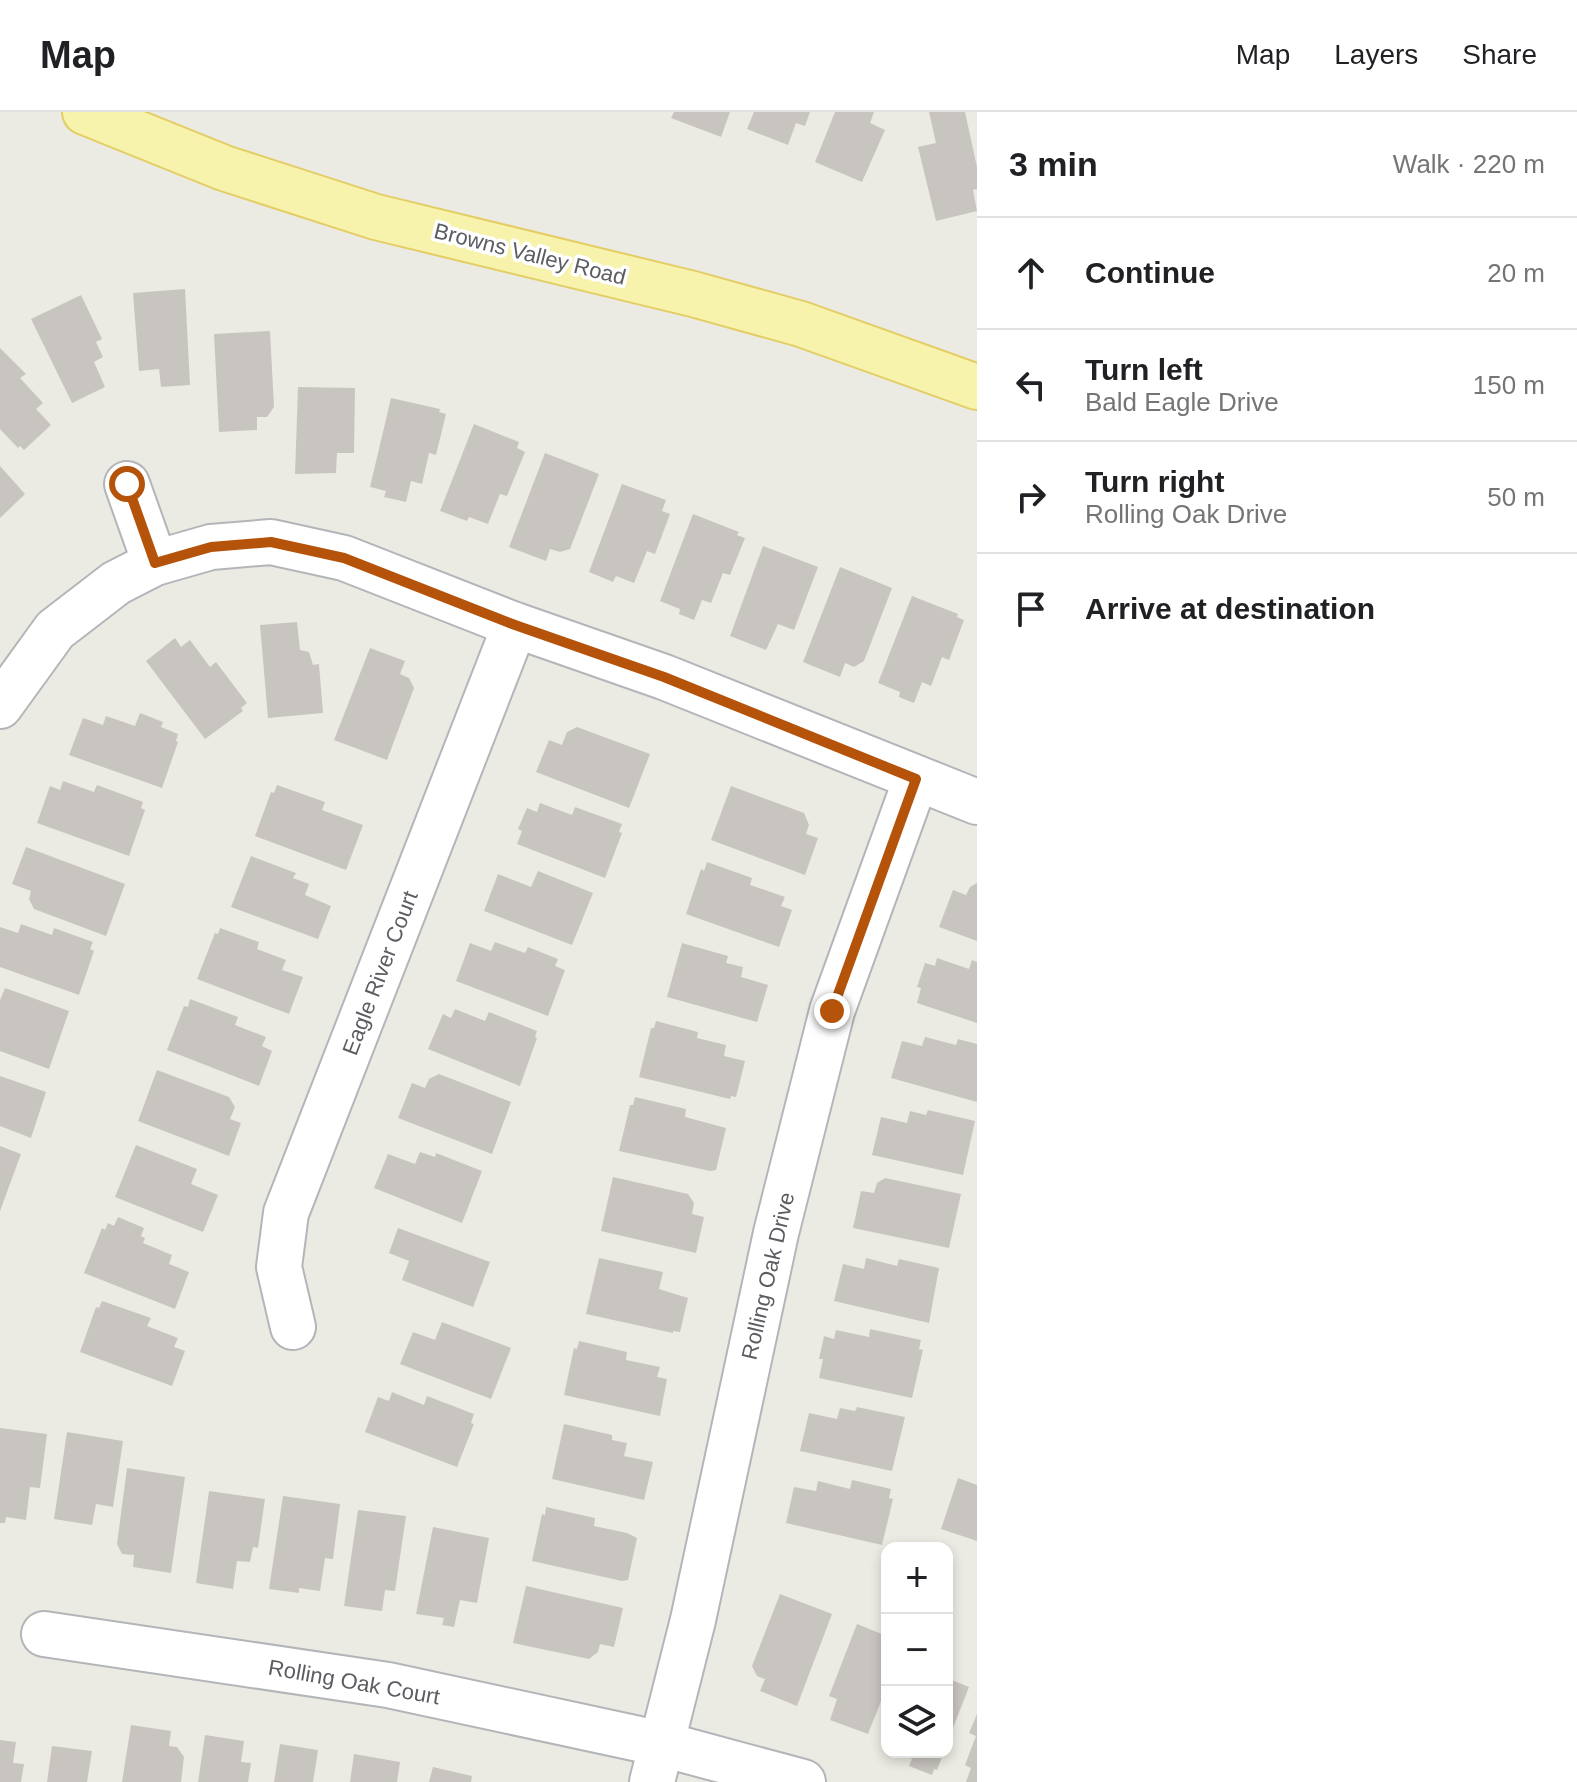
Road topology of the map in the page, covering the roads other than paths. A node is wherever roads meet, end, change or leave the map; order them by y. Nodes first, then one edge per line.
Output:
1 (85, 112) edge
2 (977, 387) edge
3 (127, 484) dead end
4 (155, 563) junction
5 (515, 625) junction
6 (0, 706) edge
7 (916, 779) junction
8 (977, 802) edge
9 (293, 1327) dead end
10 (44, 1634) dead end
11 (657, 1763) edge
12 (803, 1782) edge

1 - 2 main road, Browns Valley Road
3 - 4 street
4 - 5 street
4 - 6 street
5 - 7 street
5 - 9 street, Eagle River Court
7 - 8 street
7 - 11 street, Rolling Oak Drive
10 - 11 street, Rolling Oak Court
11 - 12 street, Rolling Oak Court

